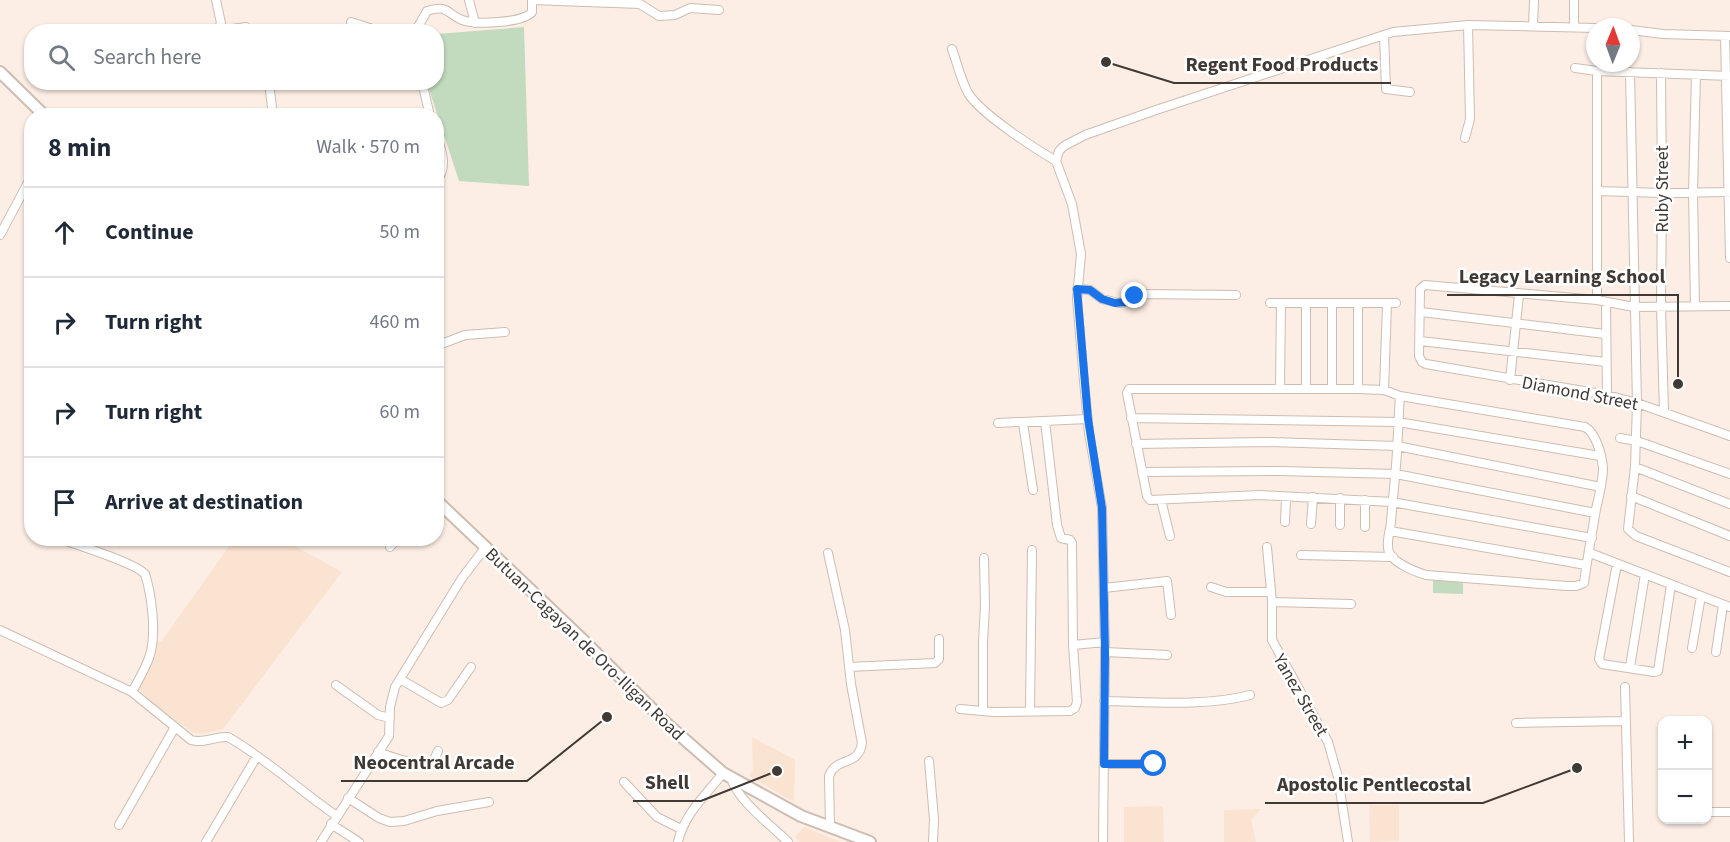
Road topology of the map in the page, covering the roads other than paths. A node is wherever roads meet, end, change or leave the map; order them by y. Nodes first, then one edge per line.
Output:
1 (216, 0) edge
2 (469, 0) edge
3 (532, 0) edge
4 (1534, 0) edge
5 (1574, 0) edge
6 (646, 3) edge
7 (719, 10) dead end
8 (351, 22) dead end
9 (475, 23) junction
10 (221, 24) edge
11 (357, 24) edge
12 (420, 24) edge
13 (1468, 25) junction
14 (1533, 26) junction
15 (1574, 26) junction
16 (1586, 27) edge
17 (1640, 31) edge
18 (1384, 35) junction
19 (1727, 36) edge
20 (952, 49) dead end
21 (1575, 68) dead end
22 (1586, 70) edge
23 (0, 72) edge
24 (1597, 72) edge
25 (1630, 72) joint
26 (1660, 73) junction
27 (1696, 75) junction
28 (1727, 76) edge
29 (270, 90) edge
30 (424, 90) edge
31 (1410, 92) dead end
32 (37, 108) edge
33 (272, 108) edge
34 (428, 108) edge
35 (1466, 138) dead end
36 (1056, 160) junction
37 (24, 189) edge
38 (1598, 191) junction
39 (1634, 192) junction
40 (1693, 192) junction
41 (1729, 192) edge
42 (1662, 193) junction
43 (0, 235) edge
44 (1730, 258) edge
45 (1077, 289) junction
46 (1236, 295) dead end
47 (1519, 295) junction
48 (1597, 300) junction
49 (1270, 303) dead end
50 (1281, 303) junction
51 (1387, 303) junction
52 (1396, 303) dead end
53 (1606, 303) junction
54 (1306, 304) junction
55 (1332, 304) junction
56 (1358, 304) junction
57 (1695, 306) junction
58 (1730, 306) edge
59 (1634, 307) junction
60 (1661, 307) junction
61 (1421, 312) junction
62 (1516, 323) junction
63 (505, 332) dead end
64 (1605, 334) junction
65 (1420, 341) junction
66 (444, 343) edge
67 (1514, 353) junction
68 (1606, 362) junction
69 (1510, 380) junction
70 (1280, 388) junction
71 (1306, 388) junction
72 (1332, 388) junction
73 (1358, 388) junction
74 (1384, 390) junction
75 (1607, 395) junction
76 (1400, 396) junction
77 (1637, 403) junction
78 (1664, 412) junction
79 (1131, 418) junction
80 (1088, 419) junction
81 (1046, 421) junction
82 (1398, 422) junction
83 (998, 423) dead end
84 (1023, 423) junction
85 (1730, 436) edge
86 (1620, 438) dead end
87 (1636, 441) junction
88 (1136, 444) junction
89 (1397, 446) junction
90 (1600, 456) junction
91 (1635, 467) junction
92 (1142, 472) junction
93 (1396, 474) junction
94 (1730, 474) edge
95 (1601, 487) junction
96 (1033, 490) dead end
97 (1631, 496) junction
98 (1286, 497) junction
99 (1313, 497) junction
100 (1340, 498) junction
101 (1161, 500) junction
102 (1365, 500) junction
103 (1392, 502) junction
104 (1730, 504) edge
105 (444, 508) edge
106 (1596, 513) junction
107 (1285, 522) dead end
108 (1311, 524) dead end
109 (1340, 525) dead end
110 (1365, 527) dead end
111 (1390, 531) junction
112 (1170, 536) dead end
113 (1730, 536) edge
114 (1592, 538) junction
115 (83, 546) edge
116 (1267, 547) dead end
117 (484, 548) junction
118 (1032, 550) dead end
119 (828, 553) dead end
120 (1590, 553) junction
121 (1301, 555) dead end
122 (1393, 557) junction
123 (984, 558) dead end
124 (1617, 564) junction
125 (1586, 566) junction
126 (1730, 572) edge
127 (1645, 574) junction
128 (1671, 585) junction
129 (1211, 587) dead end
130 (1104, 588) junction
131 (1271, 592) junction
132 (1701, 596) junction
133 (1272, 602) junction
134 (1352, 604) dead end
135 (1727, 606) edge
136 (1171, 615) dead end
137 (0, 630) edge
138 (939, 639) dead end
139 (1105, 642) junction
140 (1073, 645) junction
141 (1692, 648) dead end
142 (1105, 652) junction
143 (1716, 652) dead end
144 (1167, 655) dead end
145 (849, 666) junction
146 (471, 667) dead end
147 (1630, 667) junction
148 (400, 679) junction
149 (336, 685) dead end
150 (1625, 687) dead end
151 (132, 692) junction
152 (1250, 695) dead end
153 (1104, 701) junction
154 (960, 709) dead end
155 (983, 711) junction
156 (1030, 711) junction
157 (390, 717) junction
158 (1626, 721) junction
159 (1516, 723) dead end
160 (175, 727) junction
161 (438, 751) dead end
162 (378, 752) junction
163 (257, 756) junction
164 (929, 761) dead end
165 (1104, 764) junction
166 (1154, 764) dead end
167 (727, 776) junction
168 (624, 782) dead end
169 (348, 798) junction
170 (489, 802) dead end
171 (1712, 812) edge
172 (1730, 812) edge
173 (337, 816) junction
174 (331, 824) junction
175 (119, 825) dead end
176 (830, 828) junction
177 (681, 829) junction
178 (206, 842) edge
179 (321, 842) edge
180 (359, 842) edge
181 (678, 842) edge
182 (788, 842) edge
183 (870, 842) edge
184 (933, 842) edge
185 (1103, 842) edge
186 (1348, 842) edge
187 (1629, 842) edge

1 - 10 street
2 - 9 street
3 - 6 street
3 - 9 street
4 - 14 street
5 - 15 street
6 - 7 street
8 - 11 street
9 - 12 street
13 - 14 street
13 - 18 street
13 - 35 street
14 - 15 street
15 - 16 street
17 - 19 street
18 - 31 street
18 - 36 street
19 - 28 street
20 - 36 street
21 - 22 street
23 - 32 highway
24 - 38 street
25 - 26 street
25 - 39 street
26 - 27 street
26 - 42 street, Ruby Street
27 - 28 street
27 - 40 street
28 - 41 street
29 - 33 street
30 - 34 street
36 - 45 street
37 - 43 street
38 - 39 street
38 - 48 street
39 - 42 street
39 - 59 street
40 - 41 street
40 - 42 street
40 - 57 street
41 - 44 street
42 - 60 street, Ruby Street
45 - 46 street
45 - 80 street
47 - 48 street
47 - 61 street
47 - 62 street
48 - 53 street
49 - 50 street
50 - 54 street
50 - 70 street
51 - 52 street
51 - 56 street
51 - 74 street
53 - 59 street
53 - 64 street
54 - 55 street
54 - 71 street
55 - 56 street
55 - 72 street
56 - 73 street
57 - 58 street
57 - 60 street
59 - 60 street
59 - 77 street
60 - 78 street, Ruby Street
61 - 62 street
61 - 65 street
62 - 64 street
62 - 67 street
63 - 66 street
64 - 68 street
65 - 67 street
65 - 69 street, Diamond Street
67 - 68 street
67 - 69 street
68 - 75 street
69 - 75 street, Diamond Street
70 - 71 street
70 - 79 street
71 - 72 street
72 - 73 street
73 - 74 street
74 - 76 street
75 - 77 street, Diamond Street
76 - 82 street
76 - 90 street
77 - 78 street, Diamond Street
77 - 87 street
78 - 85 street, Diamond Street
79 - 82 street
79 - 88 street
80 - 81 street
80 - 130 street
81 - 84 street
81 - 140 street
82 - 89 street
82 - 90 street
83 - 84 street
84 - 96 street
86 - 87 street
87 - 91 street
87 - 94 street
88 - 89 street
88 - 92 street
89 - 93 street
89 - 95 street
90 - 95 street
91 - 97 street
91 - 104 street
92 - 93 street
92 - 101 street
93 - 103 street
93 - 106 street
95 - 106 street
97 - 113 street
97 - 126 street
98 - 99 street
98 - 101 street
98 - 107 street
99 - 100 street
99 - 108 street
100 - 102 street
100 - 109 street
101 - 112 street
102 - 103 street
102 - 110 street
103 - 111 street
103 - 114 street
105 - 117 highway, Butuan-Cagayan de Oro-Iligan Road
106 - 114 street
111 - 122 street
111 - 125 street
114 - 120 street
115 - 151 street
116 - 131 street, Yanez Street
117 - 148 street
117 - 167 highway, Butuan-Cagayan de Oro-Iligan Road
118 - 156 street
119 - 145 street
120 - 124 street
120 - 125 street
121 - 122 street
122 - 125 street
123 - 155 street
124 - 127 street
124 - 147 street
127 - 128 street
127 - 147 street
128 - 132 street
128 - 147 street
129 - 131 street
130 - 136 street
130 - 139 street
131 - 133 street, Yanez Street
132 - 135 street
132 - 141 street
133 - 134 street
133 - 186 street, Yanez Street
135 - 143 street
137 - 151 street
138 - 145 street
139 - 140 street
139 - 142 street
140 - 156 street
142 - 144 street
142 - 153 street
145 - 176 street
146 - 148 street
148 - 157 street
149 - 157 street
150 - 158 street
151 - 160 street
152 - 153 street
153 - 165 street
154 - 155 street
155 - 156 street
157 - 162 street
158 - 159 street
158 - 187 street
160 - 163 street
160 - 175 street
161 - 162 street
162 - 169 street
163 - 173 street
163 - 178 street
164 - 184 street
165 - 166 street
165 - 185 street
167 - 176 highway, Butuan-Cagayan de Oro-Iligan Road
167 - 177 street
167 - 182 street
168 - 177 street
169 - 170 street
169 - 173 street
171 - 172 street
173 - 174 street
174 - 179 street
174 - 180 street
176 - 183 highway, Butuan-Cagayan de Oro-Iligan Road
177 - 181 street

